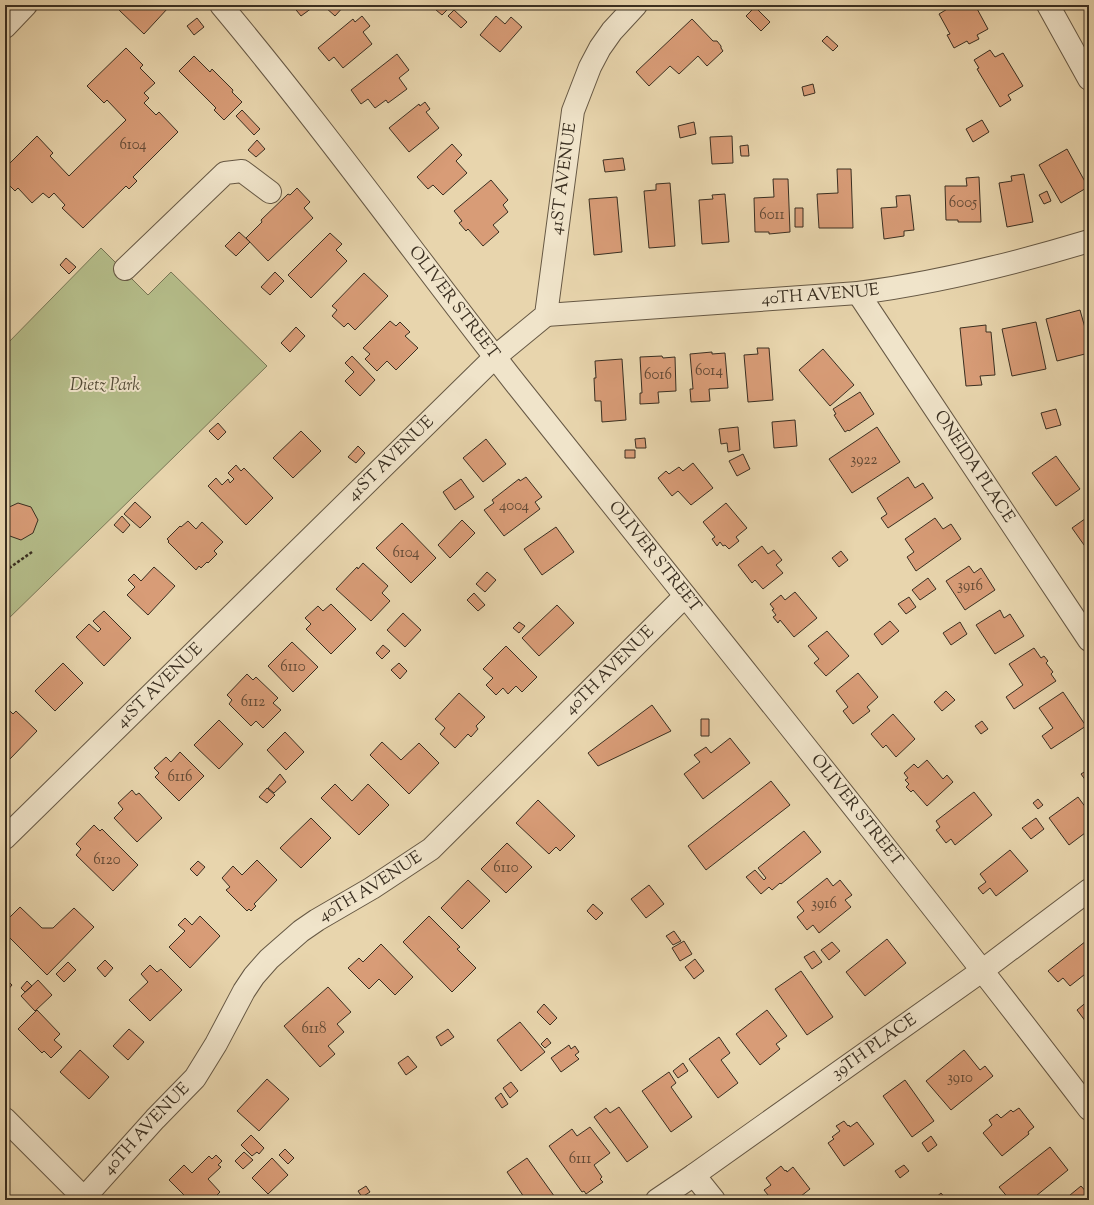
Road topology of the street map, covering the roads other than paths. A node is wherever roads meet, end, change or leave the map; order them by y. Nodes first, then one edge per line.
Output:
1 (26, 5) edge
2 (222, 5) edge
3 (636, 5) edge
4 (1048, 5) edge
5 (5, 26) edge
6 (1089, 79) edge
7 (270, 192) dead end
8 (1089, 241) edge
9 (125, 269) dead end
10 (858, 293) junction
11 (546, 315) junction
12 (495, 357) junction
13 (685, 596) junction
14 (1089, 640) edge
15 (5, 838) edge
16 (1089, 890) edge
17 (983, 970) junction
18 (1089, 1109) edge
19 (5, 1119) edge
20 (694, 1175) junction
21 (85, 1199) edge
22 (657, 1200) edge
23 (714, 1200) edge

1 - 5 street
2 - 12 street, OLIVER STREET
3 - 11 street, 41ST AVENUE
4 - 6 street
7 - 9 street
8 - 10 street, 40TH AVENUE
10 - 11 street, 40TH AVENUE
10 - 14 street, ONEIDA PLACE
11 - 12 street, 41ST AVENUE
12 - 13 street, OLIVER STREET
12 - 15 street, 41ST AVENUE
13 - 17 street, OLIVER STREET
13 - 21 street, 40TH AVENUE
16 - 17 street, 39TH PLACE
17 - 18 street, OLIVER STREET
17 - 20 street, 39TH PLACE
19 - 21 street
20 - 22 street, 39TH PLACE
20 - 23 street

